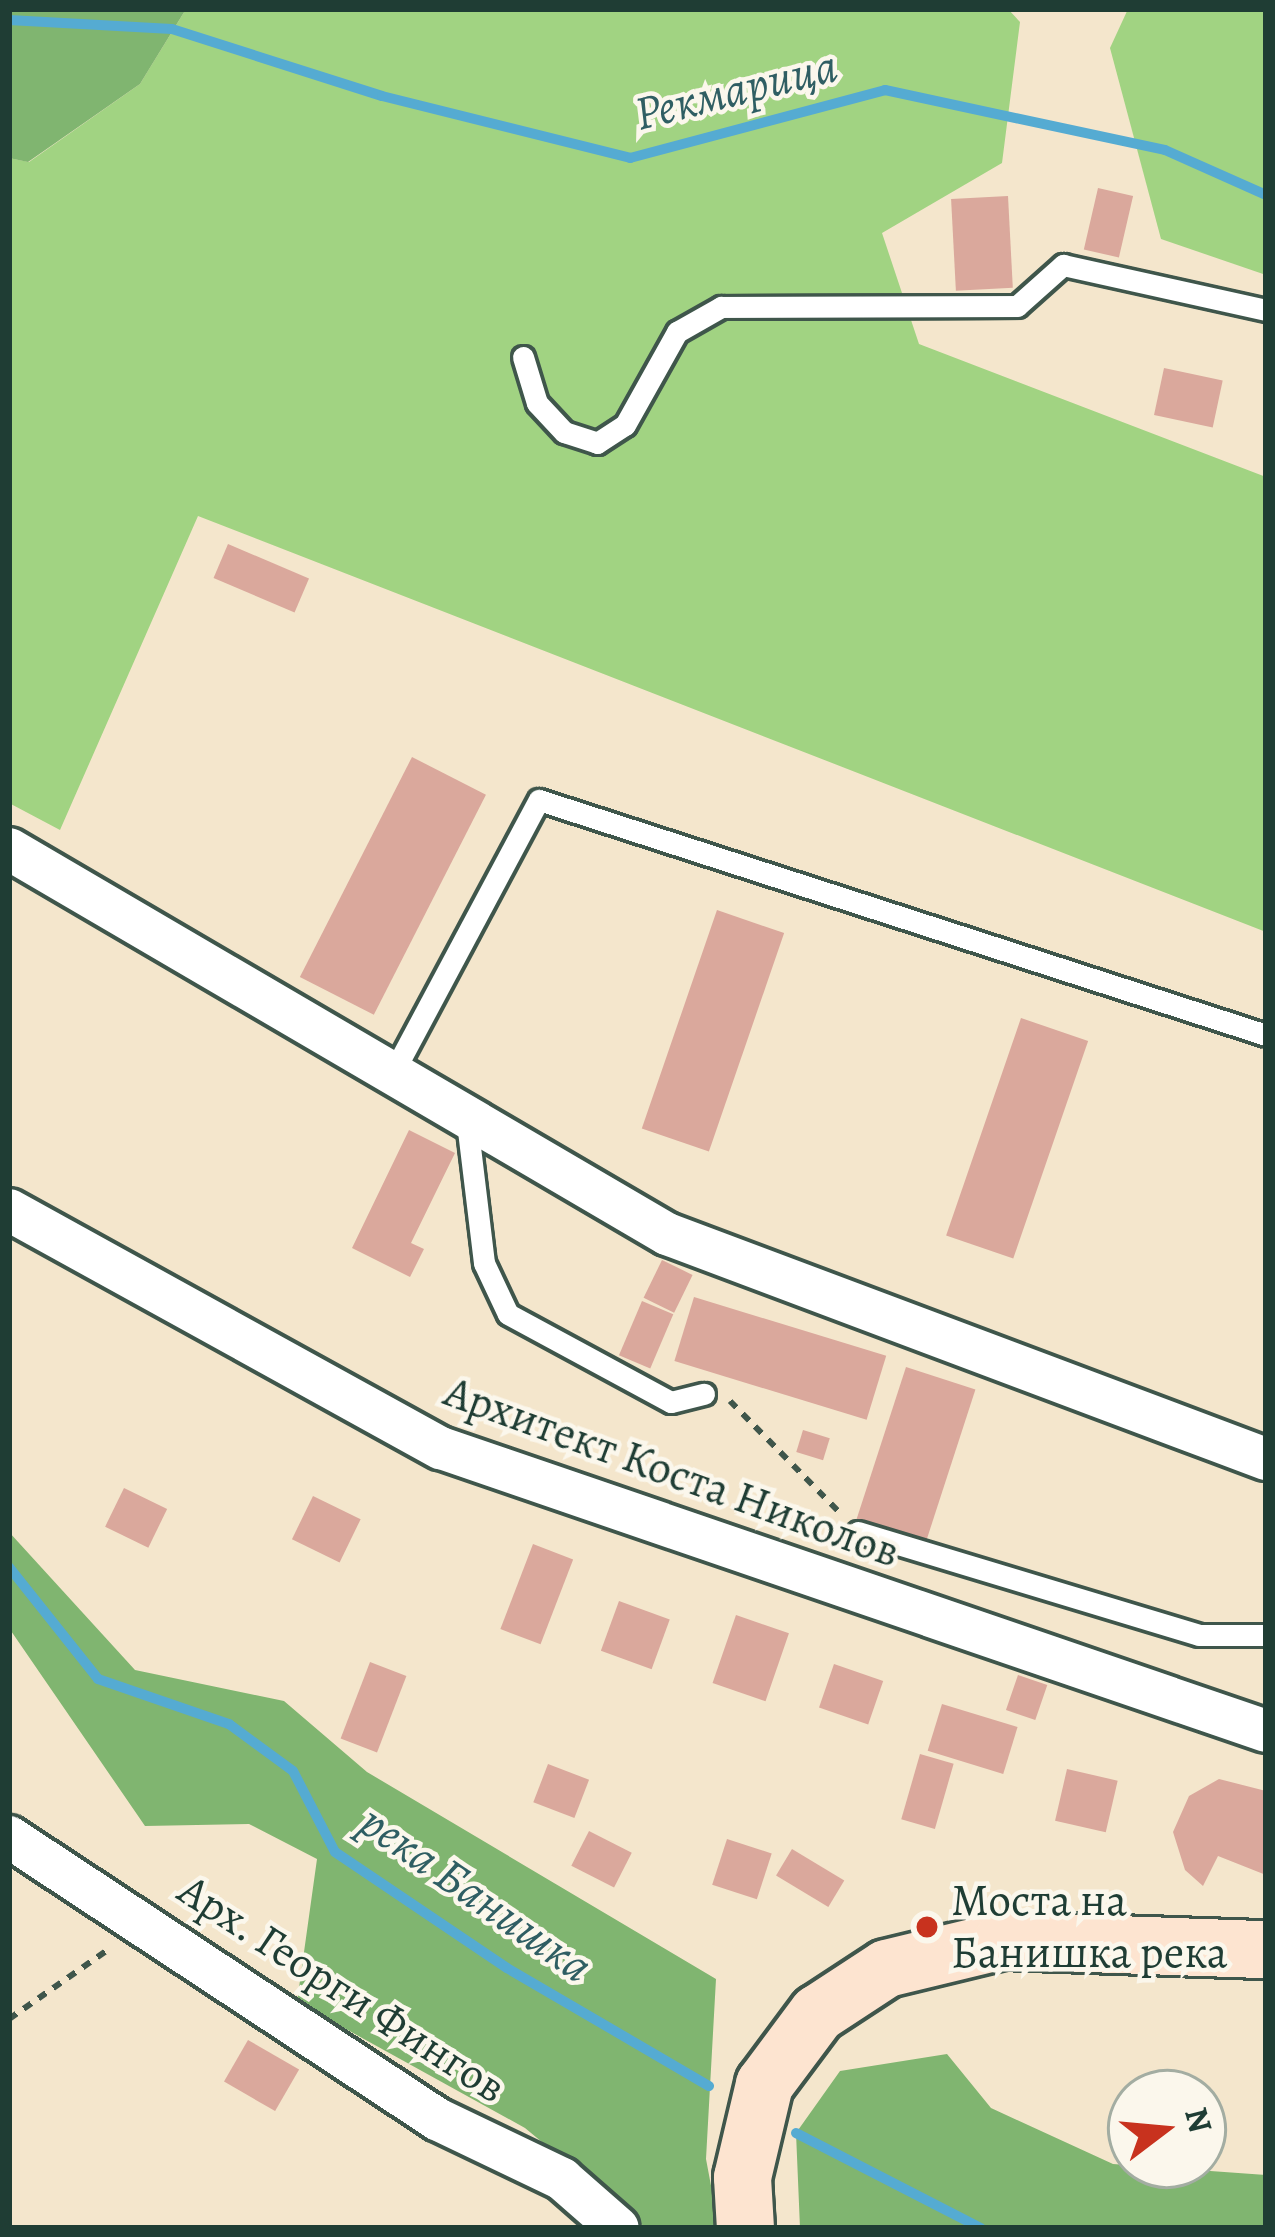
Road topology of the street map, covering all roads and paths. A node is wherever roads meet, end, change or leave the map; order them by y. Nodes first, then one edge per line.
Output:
1 (1266, 310) edge
2 (523, 357) dead end
3 (9, 849) edge
4 (1266, 1035) edge
5 (394, 1071) junction
6 (466, 1113) junction
7 (9, 1210) edge
8 (704, 1394) joint
9 (1266, 1459) edge
10 (858, 1532) joint
11 (1266, 1635) edge
12 (1266, 1730) edge
13 (9, 1837) edge
14 (145, 1924) junction
15 (1259, 1938) edge
16 (9, 2019) edge
17 (618, 2228) edge
18 (745, 2228) edge

1 - 2 lane
3 - 5 street
4 - 5 lane
5 - 6 street
6 - 8 lane
6 - 9 street
7 - 12 street, Архитект Коста Николов
8 - 10 path
10 - 11 lane
13 - 14 street, Арх. Георги Фингов
14 - 16 path
14 - 17 street, Арх. Георги Фингов
15 - 18 street

